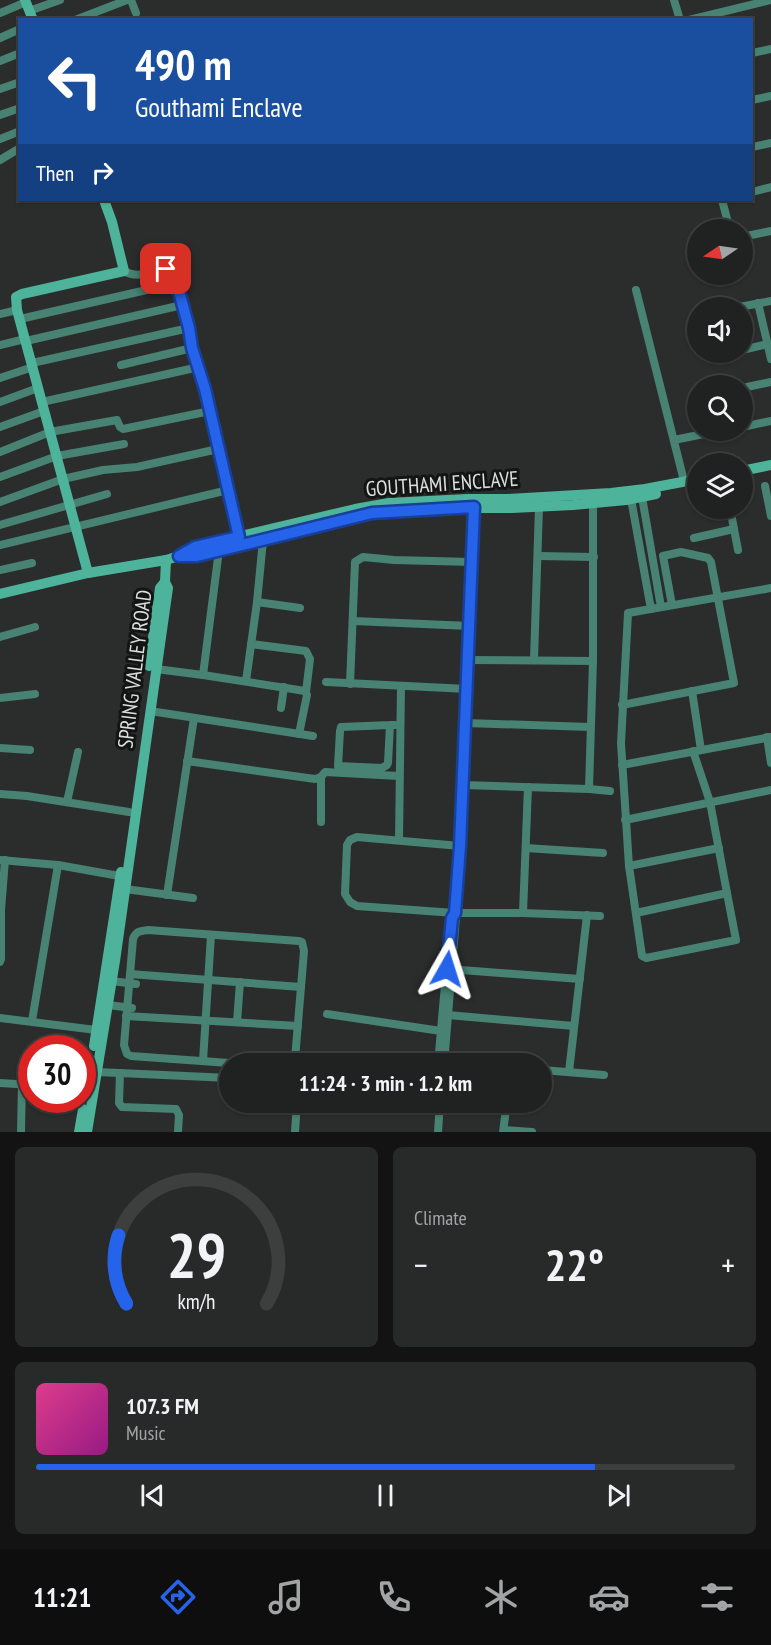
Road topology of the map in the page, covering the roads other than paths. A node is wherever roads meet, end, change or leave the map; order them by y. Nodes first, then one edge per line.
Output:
1 (60, 0) edge
2 (129, 0) edge
3 (674, 0) edge
4 (771, 0) edge
5 (28, 8) edge
6 (0, 13) edge
7 (136, 13) dead end
8 (80, 18) edge
9 (679, 18) edge
10 (697, 18) edge
11 (18, 30) edge
12 (0, 38) edge
13 (771, 48) edge
14 (753, 53) edge
15 (18, 54) edge
16 (0, 61) edge
17 (18, 83) edge
18 (0, 89) edge
19 (771, 96) edge
20 (753, 100) edge
21 (18, 109) edge
22 (0, 115) edge
23 (18, 132) edge
24 (0, 139) edge
25 (771, 143) edge
26 (753, 147) edge
27 (18, 149) edge
28 (0, 160) edge
29 (771, 189) edge
30 (753, 192) edge
31 (104, 201) edge
32 (722, 201) edge
33 (727, 219) edge
34 (771, 231) edge
35 (753, 235) edge
36 (124, 271) junction
37 (177, 283) junction
38 (636, 290) dead end
39 (771, 301) edge
40 (759, 303) junction
41 (753, 304) edge
42 (182, 305) junction
43 (0, 314) edge
44 (19, 315) junction
45 (189, 328) junction
46 (25, 340) junction
47 (768, 344) junction
48 (0, 345) edge
49 (753, 347) edge
50 (192, 348) junction
51 (771, 359) edge
52 (32, 365) junction
53 (121, 365) dead end
54 (199, 367) junction
55 (0, 378) edge
56 (771, 382) edge
57 (753, 386) edge
58 (38, 388) junction
59 (0, 402) edge
60 (43, 406) junction
61 (210, 411) junction
62 (771, 421) edge
63 (753, 425) edge
64 (0, 427) edge
65 (50, 432) junction
66 (687, 437) edge
67 (674, 440) junction
68 (124, 444) dead end
69 (218, 449) junction
70 (0, 452) edge
71 (57, 456) junction
72 (771, 465) edge
73 (753, 469) edge
74 (771, 472) edge
75 (753, 475) edge
76 (0, 477) edge
77 (63, 479) junction
78 (684, 481) junction
79 (687, 481) edge
80 (765, 486) dead end
81 (687, 488) edge
82 (228, 490) junction
83 (107, 494) dead end
84 (637, 498) junction
85 (0, 502) edge
86 (474, 503) junction
87 (593, 503) junction
88 (70, 504) junction
89 (539, 507) junction
90 (771, 516) edge
91 (732, 519) edge
92 (0, 525) edge
93 (76, 527) junction
94 (734, 529) junction
95 (239, 537) junction
96 (694, 538) dead end
97 (263, 540) junction
98 (0, 545) edge
99 (219, 550) junction
100 (738, 550) dead end
101 (179, 556) junction
102 (539, 556) junction
103 (594, 557) junction
104 (166, 560) junction
105 (472, 562) junction
106 (32, 563) dead end
107 (0, 570) edge
108 (88, 573) junction
109 (165, 582) junction
110 (771, 588) edge
111 (0, 594) edge
112 (718, 596) junction
113 (257, 602) junction
114 (672, 605) junction
115 (661, 607) junction
116 (300, 608) dead end
117 (651, 609) junction
118 (353, 621) junction
119 (470, 626) junction
120 (36, 627) dead end
121 (0, 637) edge
122 (251, 644) junction
123 (468, 660) junction
124 (534, 660) junction
125 (592, 661) junction
126 (156, 669) junction
127 (203, 675) junction
128 (246, 681) junction
129 (326, 682) dead end
130 (350, 684) junction
131 (401, 686) junction
132 (284, 687) junction
133 (467, 688) junction
134 (692, 691) junction
135 (306, 692) junction
136 (35, 694) dead end
137 (0, 698) edge
138 (622, 705) junction
139 (281, 708) dead end
140 (150, 711) junction
141 (194, 718) junction
142 (466, 723) junction
143 (390, 725) junction
144 (400, 725) junction
145 (590, 727) junction
146 (299, 734) junction
147 (314, 736) dead end
148 (769, 737) edge
149 (0, 748) edge
150 (30, 750) dead end
151 (697, 751) junction
152 (78, 752) dead end
153 (187, 760) junction
154 (771, 763) edge
155 (622, 765) junction
156 (399, 776) junction
157 (321, 777) junction
158 (463, 785) junction
159 (528, 787) junction
160 (589, 789) junction
161 (771, 790) edge
162 (610, 791) dead end
163 (0, 794) edge
164 (68, 802) junction
165 (710, 802) junction
166 (129, 812) junction
167 (625, 820) junction
168 (321, 822) dead end
169 (399, 840) junction
170 (460, 846) junction
171 (526, 848) junction
172 (719, 848) junction
173 (603, 853) dead end
174 (2, 860) edge
175 (58, 865) junction
176 (629, 866) junction
177 (124, 881) junction
178 (727, 892) junction
179 (167, 895) junction
180 (193, 898) dead end
181 (455, 913) junction
182 (523, 913) junction
183 (636, 913) junction
184 (1, 914) edge
185 (587, 915) junction
186 (600, 916) dead end
187 (211, 935) junction
188 (111, 961) junction
189 (0, 962) edge
190 (449, 969) junction
191 (580, 979) junction
192 (132, 980) junction
193 (208, 980) junction
194 (111, 981) junction
195 (240, 982) junction
196 (301, 987) junction
197 (108, 1005) junction
198 (128, 1010) junction
199 (327, 1014) dead end
200 (448, 1015) junction
201 (0, 1018) edge
202 (206, 1020) junction
203 (32, 1021) junction
204 (237, 1022) junction
205 (298, 1026) junction
206 (574, 1026) junction
207 (96, 1030) junction
208 (441, 1031) junction
209 (95, 1035) edge
210 (296, 1053) edge
211 (441, 1053) edge
212 (442, 1053) edge
213 (203, 1061) junction
214 (219, 1062) edge
215 (552, 1071) edge
216 (97, 1072) joint
217 (569, 1072) junction
218 (120, 1073) junction
219 (604, 1075) dead end
220 (219, 1078) edge
221 (0, 1083) edge
222 (18, 1083) edge
223 (21, 1113) edge
224 (83, 1113) edge
225 (87, 1113) edge
226 (297, 1113) edge
227 (434, 1113) edge
228 (439, 1113) edge
229 (506, 1113) edge
230 (504, 1131) edge
231 (21, 1132) edge
232 (79, 1132) edge
233 (87, 1132) edge
234 (178, 1132) edge
235 (296, 1132) edge
236 (433, 1132) edge
237 (438, 1132) edge
238 (532, 1132) edge

1 - 5 street
2 - 7 street
2 - 8 street
3 - 9 street
4 - 10 street
5 - 6 street
11 - 12 street
13 - 14 street
15 - 16 street
17 - 18 street
19 - 20 street
21 - 22 street
23 - 24 street
25 - 26 street
27 - 28 street
29 - 30 street
31 - 36 street
32 - 33 street
34 - 35 street
36 - 37 street
36 - 44 street
37 - 42 street
37 - 44 street
38 - 67 street
39 - 40 street
40 - 41 street
40 - 47 street
42 - 45 street
42 - 46 street
43 - 44 street
44 - 46 street
45 - 50 street
45 - 52 street
46 - 48 street
46 - 52 street
47 - 49 street
47 - 51 street
50 - 53 street
50 - 54 street
52 - 55 street
52 - 58 street
54 - 60 street
54 - 61 street
56 - 57 street
58 - 59 street
58 - 60 street
60 - 64 street
60 - 65 street
61 - 65 street
61 - 69 street
62 - 63 street
65 - 70 street
65 - 71 street
66 - 67 street
67 - 78 street
68 - 71 street
69 - 77 street
69 - 82 street
71 - 76 street
71 - 77 street
72 - 73 street
74 - 75 street
77 - 85 street
77 - 88 street
78 - 79 street, GOUTHAMI ENCLAVE
78 - 86 street, GOUTHAMI ENCLAVE
80 - 90 street
81 - 84 street, GOUTHAMI ENCLAVE
82 - 93 street
82 - 95 street
83 - 88 street
84 - 87 street, GOUTHAMI ENCLAVE
84 - 115 street
84 - 117 street
86 - 89 street, GOUTHAMI ENCLAVE
86 - 95 street, GOUTHAMI ENCLAVE
86 - 97 street, GOUTHAMI ENCLAVE
86 - 105 street
87 - 89 street, GOUTHAMI ENCLAVE
87 - 103 street
88 - 92 street
88 - 93 street
89 - 102 street
91 - 94 street
93 - 98 street
93 - 108 street
94 - 96 street
94 - 100 street
95 - 101 street, GOUTHAMI ENCLAVE
97 - 99 street, GOUTHAMI ENCLAVE
97 - 113 street
99 - 101 street, GOUTHAMI ENCLAVE
99 - 127 street
101 - 104 street
102 - 103 street
102 - 124 street
103 - 125 street
104 - 108 street
104 - 109 street
105 - 118 street
105 - 119 street
106 - 107 street
108 - 111 street
109 - 126 street, SPRING VALLEY ROAD
109 - 166 street, SPRING VALLEY ROAD
110 - 112 street
112 - 114 street
112 - 114 street
112 - 134 street
113 - 116 street
113 - 122 street
114 - 115 street
115 - 117 street
117 - 138 street
118 - 119 street
118 - 130 street
119 - 123 street
120 - 121 street
122 - 128 street
122 - 135 street
123 - 124 street
123 - 133 street
124 - 125 street
125 - 145 street
126 - 127 street
126 - 140 street, SPRING VALLEY ROAD
127 - 128 street
128 - 132 street
129 - 130 street
130 - 131 street
131 - 133 street
131 - 144 street
132 - 135 street
132 - 139 street
133 - 142 street
134 - 138 street
134 - 151 street
135 - 146 street
136 - 137 street
138 - 155 street
140 - 141 street
140 - 177 street, SPRING VALLEY ROAD
141 - 146 street
141 - 153 street
142 - 145 street
142 - 158 street
143 - 143 street
143 - 144 street
144 - 156 street
145 - 160 street
146 - 147 street
148 - 151 street
148 - 154 street
149 - 150 street
151 - 155 street
151 - 165 street
152 - 164 street
153 - 157 street
153 - 179 street
155 - 167 street
156 - 157 street
156 - 169 street
157 - 168 street
158 - 159 street
158 - 170 street
159 - 160 street
159 - 171 street
160 - 162 street
161 - 165 street
163 - 164 street
164 - 166 street
165 - 167 street
165 - 172 street
166 - 177 street, SPRING VALLEY ROAD
167 - 176 street
169 - 170 street
169 - 181 street
170 - 181 street
171 - 173 street
171 - 182 street
172 - 176 street
172 - 178 street
174 - 175 street
174 - 184 street
175 - 177 street
175 - 203 street
176 - 183 street
177 - 179 street
177 - 188 street, SPRING VALLEY ROAD
178 - 183 street
178 - 183 street
179 - 180 street
181 - 182 street
181 - 190 street
182 - 185 street
184 - 189 street
185 - 186 street
185 - 191 street
187 - 192 street
187 - 193 street
187 - 196 street
188 - 194 street, SPRING VALLEY ROAD
188 - 207 street, SPRING VALLEY ROAD
190 - 191 street
190 - 200 street
190 - 208 street
191 - 206 street
192 - 193 street
192 - 194 street
192 - 198 street
193 - 195 street
193 - 202 street
194 - 197 street, SPRING VALLEY ROAD
195 - 196 street
195 - 204 street
196 - 205 street
197 - 198 street
197 - 216 street, SPRING VALLEY ROAD
198 - 202 street
198 - 213 street
199 - 208 street
200 - 206 street
200 - 212 street
201 - 203 street
202 - 204 street
202 - 213 street
203 - 207 street
204 - 205 street
205 - 210 street
206 - 217 street
207 - 209 street, SPRING VALLEY ROAD
208 - 211 street
213 - 214 street
215 - 217 street
216 - 218 street
217 - 219 street
218 - 220 street
218 - 234 street
221 - 222 street
223 - 231 street
224 - 232 street, SPRING VALLEY ROAD
225 - 233 street, SPRING VALLEY ROAD
226 - 235 street
227 - 236 street
228 - 237 street
229 - 230 street
230 - 238 street

